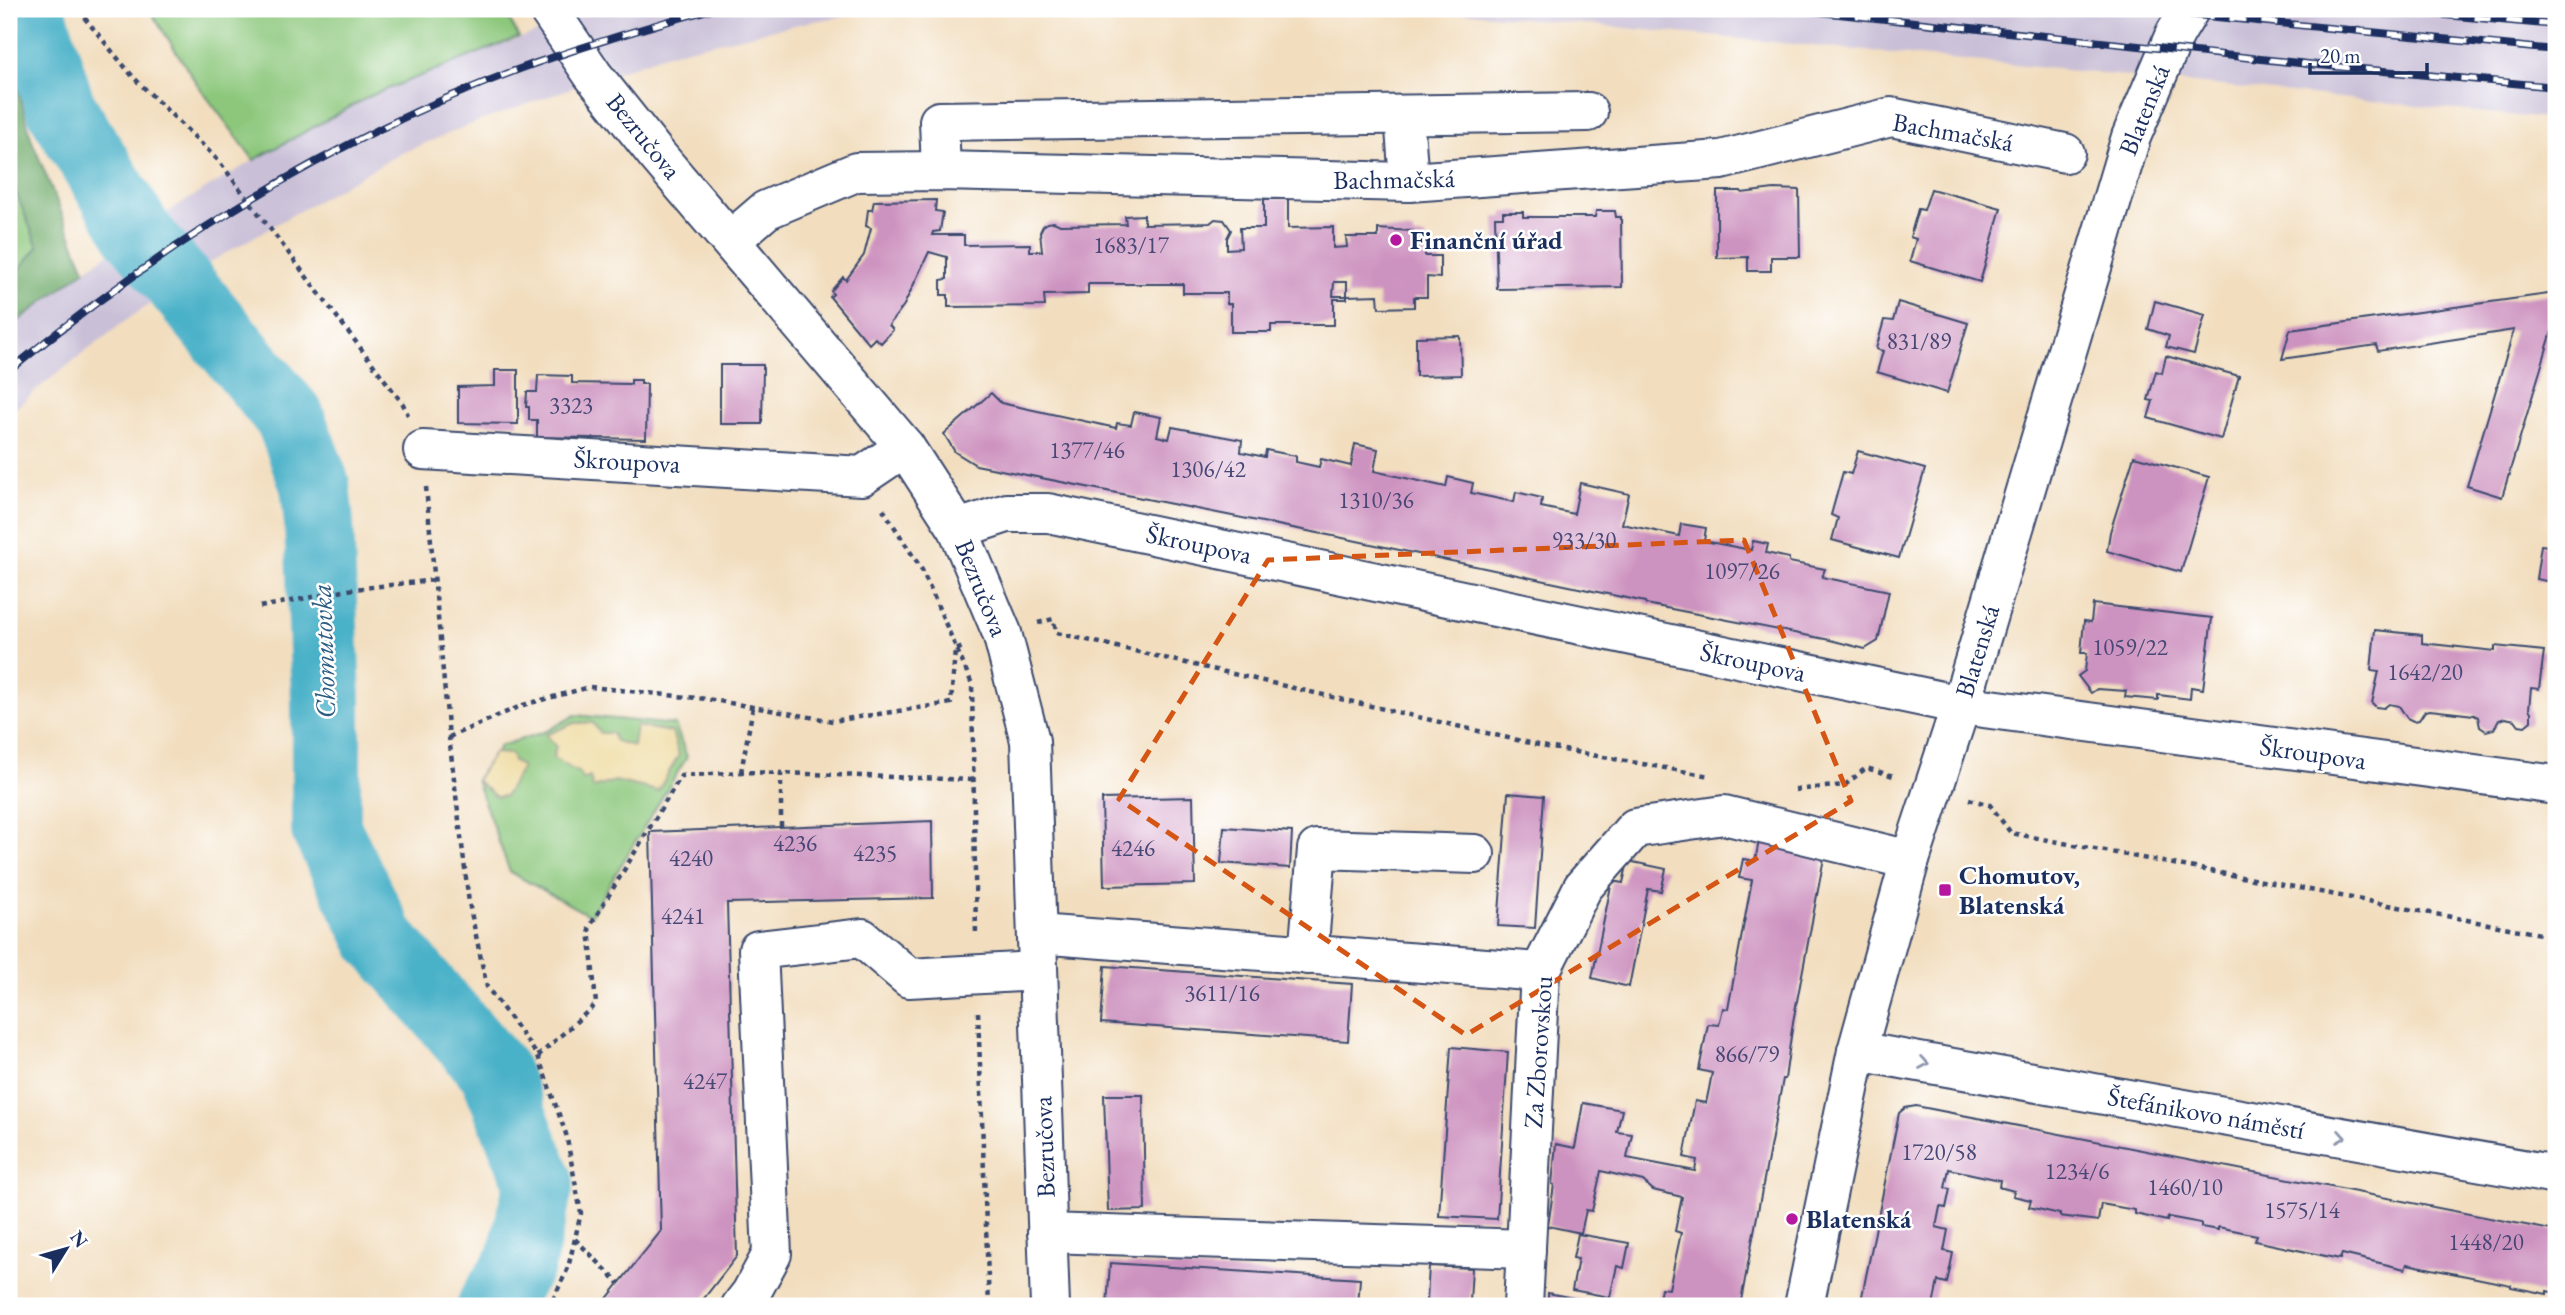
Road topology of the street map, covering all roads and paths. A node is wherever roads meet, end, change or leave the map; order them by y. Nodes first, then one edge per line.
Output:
1 (80, 9) edge
2 (548, 9) edge
3 (2190, 9) edge
4 (1588, 112) dead end
5 (1404, 115) junction
6 (2066, 153) dead end
7 (941, 171) junction
8 (1409, 182) junction
9 (731, 240) junction
10 (905, 447) junction
11 (423, 450) junction
12 (862, 476) junction
13 (958, 529) junction
14 (435, 580) junction
15 (260, 607) dead end
16 (1002, 633) junction
17 (955, 650) junction
18 (1961, 705) junction
19 (753, 707) junction
20 (449, 737) junction
21 (741, 772) junction
22 (781, 773) junction
23 (1711, 776) dead end
24 (974, 780) junction
25 (2556, 785) edge
26 (1933, 788) junction
27 (1793, 790) dead end
28 (781, 827) dead end
29 (1475, 854) dead end
30 (1910, 860) junction
31 (1037, 934) junction
32 (2556, 937) edge
33 (1308, 955) junction
34 (1038, 971) junction
35 (1540, 972) junction
36 (976, 974) junction
37 (1857, 1051) junction
38 (538, 1056) junction
39 (2556, 1175) edge
40 (1047, 1233) junction
41 (574, 1239) junction
42 (1526, 1249) junction
43 (619, 1283) dead end
44 (550, 1306) edge
45 (741, 1306) edge
46 (989, 1306) edge
47 (1050, 1306) edge
48 (1523, 1306) edge
49 (1804, 1306) edge

1 - 11 path
2 - 9 street, Bezručova
3 - 18 street, Blatenská
4 - 5 street
5 - 7 street
5 - 8 street
6 - 8 street, Bachmačská
7 - 8 street, Bachmačská
7 - 9 street, Bachmačská
9 - 10 street, Bezručova
10 - 12 street
10 - 13 street, Bezručova
11 - 12 street, Škroupova
11 - 14 path
12 - 17 path
13 - 16 street, Bezručova
13 - 18 street, Škroupova
14 - 15 path
14 - 20 path
16 - 17 path
16 - 23 path
16 - 31 street, Bezručova
17 - 19 path
17 - 24 path
18 - 25 street, Škroupova
18 - 26 street, Blatenská
19 - 20 path
19 - 21 path
20 - 38 path
21 - 22 path
21 - 38 path
22 - 24 path
22 - 28 path
24 - 36 path
26 - 27 path
26 - 30 street, Blatenská
26 - 32 path
29 - 33 street
30 - 35 street, Za Zborovskou
30 - 37 street, Blatenská
31 - 33 street
31 - 34 street, Bezručova
33 - 35 street
34 - 36 street
34 - 40 street, Bezručova
35 - 42 street, Za Zborovskou
36 - 45 street
36 - 46 path
37 -> 39 street, Štefánikovo náměstí
37 - 49 street, Blatenská
38 - 41 path
40 - 42 street
40 - 47 street, Bezručova
41 - 43 path
41 - 44 path
42 - 48 street, Za Zborovskou

